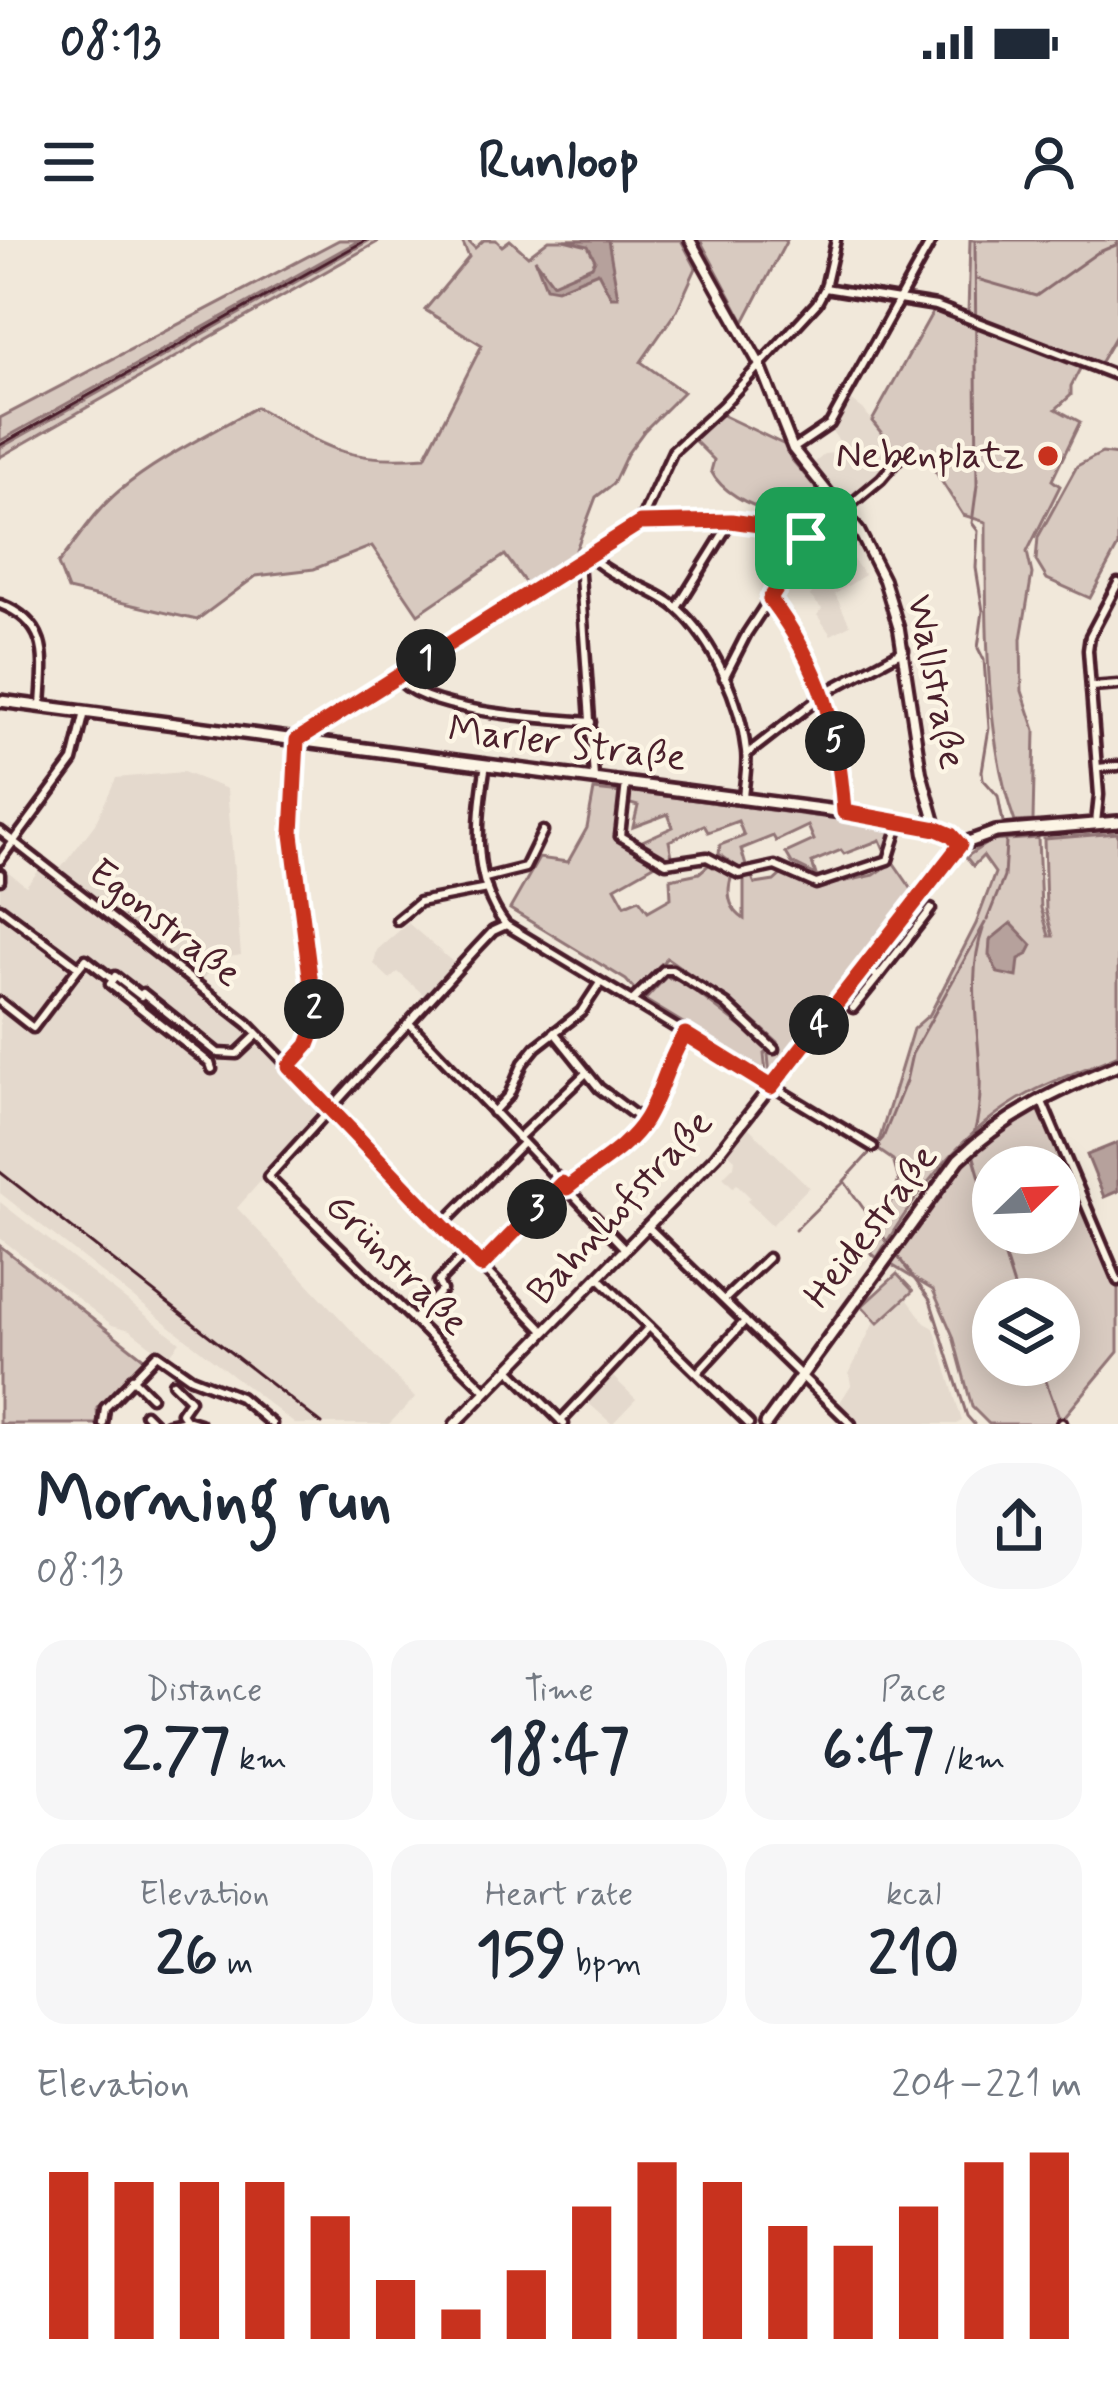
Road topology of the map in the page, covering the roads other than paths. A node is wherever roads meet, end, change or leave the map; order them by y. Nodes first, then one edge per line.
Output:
1 (691, 240) edge
2 (836, 240) edge
3 (932, 240) edge
4 (825, 288) junction
5 (899, 299) junction
6 (760, 365) junction
7 (1118, 376) edge
8 (793, 449) junction
9 (904, 452) dead end
10 (844, 510) junction
11 (731, 521) junction
12 (640, 523) junction
13 (589, 554) junction
14 (579, 561) junction
15 (1118, 583) edge
16 (770, 599) junction
17 (0, 604) edge
18 (676, 608) junction
19 (904, 650) junction
20 (398, 678) junction
21 (724, 678) junction
22 (1118, 685) edge
23 (1092, 687) junction
24 (824, 695) junction
25 (0, 700) edge
26 (40, 706) junction
27 (86, 712) junction
28 (590, 722) junction
29 (298, 740) junction
30 (747, 754) junction
31 (486, 764) junction
32 (1118, 766) edge
33 (1098, 768) junction
34 (594, 779) junction
35 (626, 783) junction
36 (743, 799) junction
37 (844, 812) junction
38 (900, 822) junction
39 (1118, 822) edge
40 (1096, 825) junction
41 (937, 829) junction
42 (0, 830) edge
43 (543, 831) dead end
44 (14, 841) junction
45 (960, 845) junction
46 (0, 860) edge
47 (485, 878) junction
48 (487, 889) junction
49 (0, 908) edge
50 (931, 909) dead end
51 (498, 915) junction
52 (398, 920) dead end
53 (506, 925) junction
54 (493, 931) junction
55 (865, 966) junction
56 (80, 967) junction
57 (878, 977) junction
58 (113, 980) junction
59 (600, 983) junction
60 (0, 1002) edge
61 (631, 1002) junction
62 (854, 1008) dead end
63 (409, 1023) junction
64 (553, 1031) junction
65 (257, 1034) junction
66 (685, 1034) junction
67 (774, 1048) dead end
68 (289, 1066) junction
69 (1118, 1066) edge
70 (212, 1069) dead end
71 (585, 1073) junction
72 (771, 1087) junction
73 (1040, 1099) junction
74 (330, 1109) junction
75 (493, 1112) junction
76 (644, 1122) junction
77 (520, 1140) junction
78 (873, 1147) dead end
79 (564, 1185) junction
80 (442, 1225) junction
81 (647, 1226) junction
82 (625, 1249) junction
83 (467, 1252) junction
84 (769, 1258) dead end
85 (481, 1266) junction
86 (598, 1276) junction
87 (1118, 1281) edge
88 (724, 1300) junction
89 (413, 1320) junction
90 (745, 1321) junction
91 (650, 1328) junction
92 (545, 1332) junction
93 (508, 1369) junction
94 (697, 1373) junction
95 (801, 1374) junction
96 (133, 1378) junction
97 (173, 1383) dead end
98 (487, 1392) junction
99 (151, 1397) dead end
100 (145, 1414) dead end
101 (186, 1420) junction
102 (562, 1422) edge
103 (104, 1424) edge
104 (155, 1424) edge
105 (167, 1424) edge
106 (199, 1424) edge
107 (272, 1424) edge
108 (456, 1424) edge
109 (749, 1424) edge
110 (766, 1424) edge
111 (851, 1424) edge

1 - 6 street, Wallstraße
2 - 4 street
3 - 5 street
4 - 5 street
4 - 6 street
5 - 7 street
5 - 8 street
6 - 8 street, Wallstraße
6 - 12 street
8 - 10 street, Wallstraße
9 - 10 street
10 - 19 street, Wallstraße
11 - 12 street
11 - 16 street
11 - 18 street
12 - 13 street
13 - 14 street
13 - 18 street
14 - 20 street
14 - 28 street
15 - 23 street
16 - 21 street
16 - 24 street
17 - 26 street
18 - 21 street
19 - 24 street
19 - 41 street, Wallstraße
20 - 28 street
20 - 29 street
21 - 30 street
22 - 23 street
23 - 33 street
24 - 30 street
24 - 37 street
25 - 26 main road, Marler Straße
26 - 27 main road, Marler Straße
27 - 29 main road, Marler Straße
27 - 44 street
28 - 34 street
29 - 31 main road, Marler Straße
29 - 68 street
30 - 36 street
31 - 34 main road, Marler Straße
31 - 47 street
32 - 33 street
33 - 40 street
34 - 35 main road, Marler Straße
35 - 36 main road, Marler Straße
35 - 38 street
36 - 37 main road, Marler Straße
37 - 38 main road, Marler Straße
38 - 41 main road, Marler Straße
39 - 40 main road
40 - 45 main road
41 - 45 main road, Marler Straße
42 - 44 street, Egonstraße
43 - 47 street
44 - 46 street
44 - 65 street, Egonstraße
45 - 55 street, Bahnhofstraße
47 - 48 street
48 - 51 street
48 - 52 street
49 - 56 street
50 - 57 street
51 - 53 street
51 - 54 street
53 - 54 street
53 - 59 street
54 - 63 street
55 - 57 street
55 - 72 street, Bahnhofstraße
56 - 58 street
56 - 60 street
57 - 62 street
58 - 65 street
58 - 70 street
59 - 61 street
59 - 64 street
61 - 66 street
61 - 67 street
63 - 74 street
63 - 75 street
64 - 71 street
64 - 75 street
65 - 68 street, Egonstraße
66 - 72 street
66 - 76 street
68 - 74 street, Egonstraße
69 - 73 main road, Heidestraße
71 - 76 street
71 - 77 street
72 - 78 street
72 - 81 street, Bahnhofstraße
73 - 87 street
73 - 95 main road, Heidestraße
74 - 80 street, Egonstraße
74 - 89 street, Grünstraße
75 - 77 street
76 - 79 street
77 - 79 street
77 - 80 street
79 - 82 street
79 - 85 street
80 - 83 street, Egonstraße
81 - 82 street, Bahnhofstraße
81 - 88 street
82 - 86 street, Bahnhofstraße
83 - 85 street, Egonstraße
83 - 89 street
84 - 88 street
85 - 92 street, Egonstraße
86 - 91 street
86 - 92 street, Bahnhofstraße
88 - 90 street
89 - 98 street, Grünstraße
90 - 94 street
90 - 95 street
91 - 94 street
91 - 102 street
92 - 93 street, Bahnhofstraße
93 - 98 street, Bahnhofstraße
93 - 102 street
94 - 109 street
95 - 110 main road, Heidestraße
95 - 111 street
96 - 99 street
96 - 103 street
96 - 107 street
97 - 101 street
98 - 108 street, Bahnhofstraße
100 - 104 street
101 - 105 street
101 - 106 street

